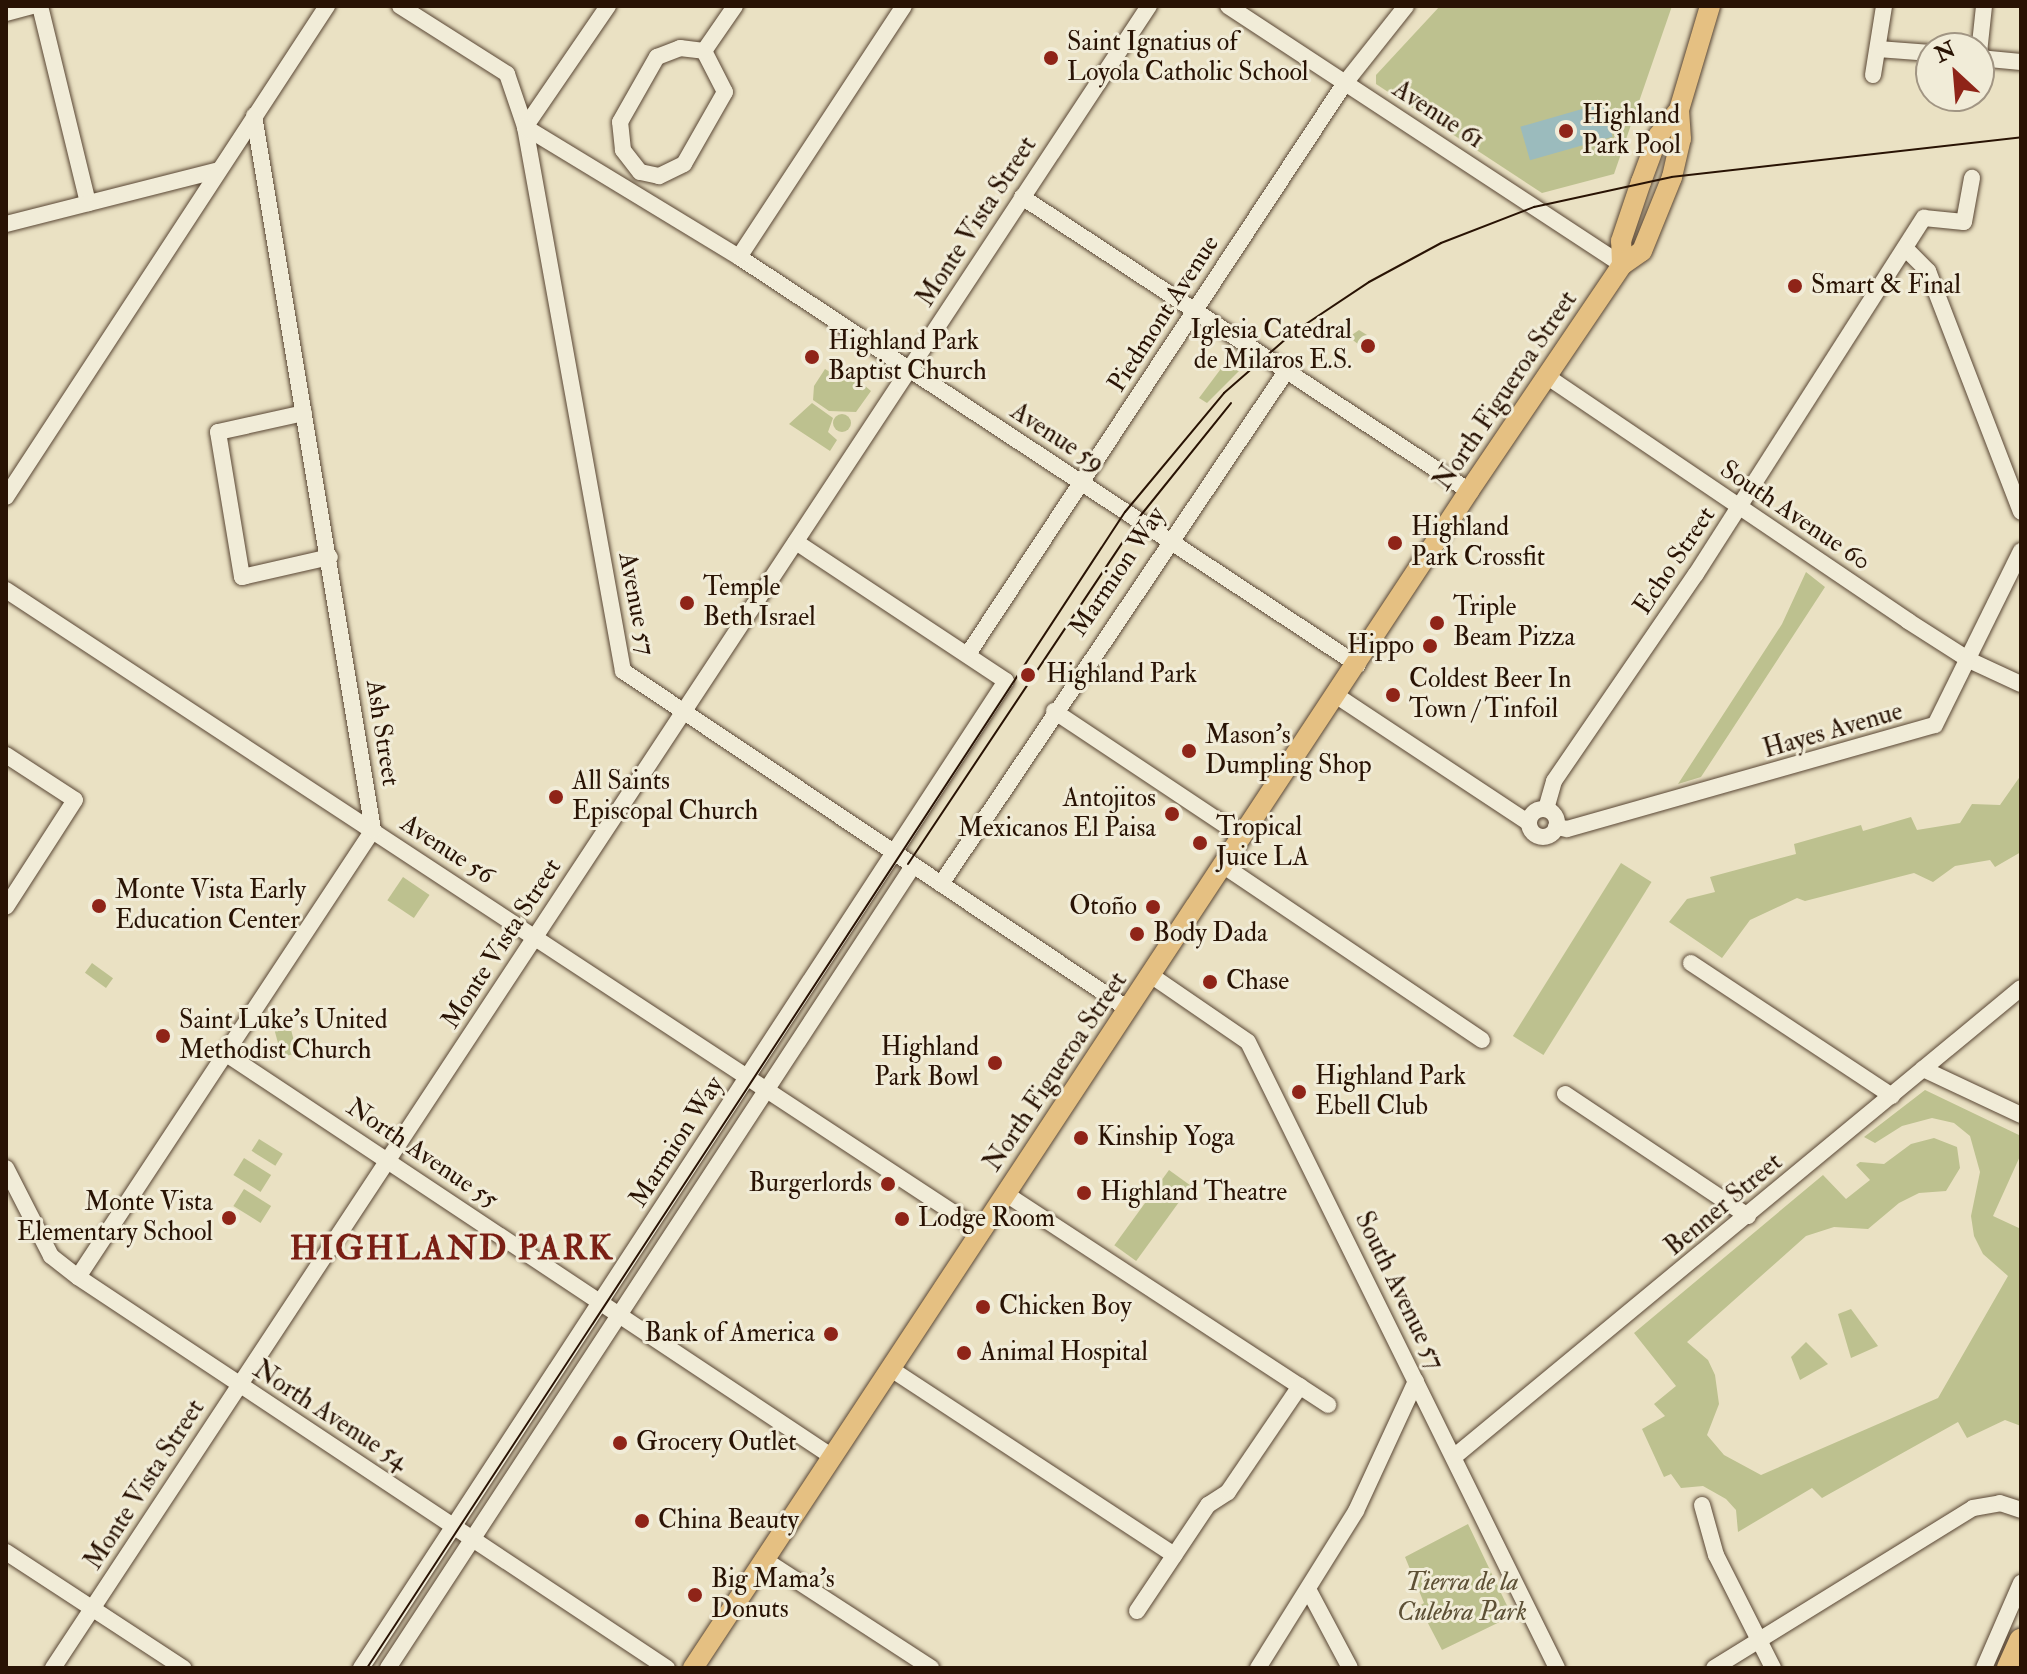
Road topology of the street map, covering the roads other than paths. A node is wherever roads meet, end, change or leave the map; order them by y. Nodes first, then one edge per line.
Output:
1 (32, 6) edge
2 (40, 6) edge
3 (400, 6) edge
4 (608, 6) edge
5 (735, 6) edge
6 (904, 6) edge
7 (1149, 6) edge
8 (1228, 6) edge
9 (1406, 6) edge
10 (1710, 6) edge
11 (1884, 6) edge
12 (1984, 6) edge
13 (320, 11) edge
14 (6, 13) edge
15 (1981, 32) edge
16 (1878, 49) junction
17 (704, 51) junction
18 (1915, 52) edge
19 (1995, 58) edge
20 (2021, 62) edge
21 (1873, 75) dead end
22 (1345, 83) junction
23 (254, 116) junction
24 (525, 127) junction
25 (216, 171) junction
26 (640, 172) junction
27 (1972, 178) dead end
28 (629, 189) junction
29 (1022, 197) junction
30 (88, 203) junction
31 (6, 224) edge
32 (1905, 248) junction
33 (739, 257) junction
34 (1622, 265) junction
35 (1195, 311) junction
36 (908, 370) junction
37 (1287, 370) junction
38 (1548, 377) junction
39 (304, 413) junction
40 (1082, 483) junction
41 (1469, 491) junction
42 (6, 497) edge
43 (1740, 507) junction
44 (2021, 512) edge
45 (1168, 541) junction
46 (796, 542) junction
47 (2021, 551) edge
48 (330, 557) junction
49 (6, 590) edge
50 (968, 654) junction
51 (1969, 660) junction
52 (1358, 665) junction
53 (2021, 684) edge
54 (1337, 696) junction
55 (1054, 711) junction
56 (683, 714) junction
57 (6, 755) edge
58 (1546, 809) junction
59 (1529, 823) junction
60 (1556, 827) junction
61 (373, 830) junction
62 (1243, 837) junction
63 (896, 853) junction
64 (913, 866) junction
65 (1224, 866) junction
66 (941, 884) junction
67 (6, 907) edge
68 (535, 937) junction
69 (1691, 963) dead end
70 (1152, 976) junction
71 (2021, 988) edge
72 (1128, 1009) junction
73 (1482, 1040) dead end
74 (225, 1053) junction
75 (1923, 1069) junction
76 (748, 1078) junction
77 (765, 1089) junction
78 (1565, 1094) dead end
79 (1892, 1096) junction
80 (2021, 1115) edge
81 (389, 1160) junction
82 (6, 1168) edge
83 (1006, 1194) junction
84 (1748, 1216) junction
85 (981, 1231) junction
86 (78, 1277) junction
87 (601, 1303) junction
88 (618, 1314) junction
89 (891, 1369) junction
90 (1416, 1381) junction
91 (239, 1385) junction
92 (1300, 1386) junction
93 (1328, 1405) dead end
94 (831, 1456) junction
95 (1455, 1456) junction
96 (1702, 1505) dead end
97 (2021, 1510) edge
98 (453, 1526) junction
99 (471, 1536) junction
100 (6, 1552) edge
101 (1174, 1555) junction
102 (765, 1560) junction
103 (2021, 1583) edge
104 (1308, 1589) junction
105 (92, 1608) junction
106 (1137, 1611) dead end
107 (1760, 1640) junction
108 (2021, 1641) edge
109 (53, 1668) edge
110 (183, 1668) edge
111 (361, 1668) edge
112 (388, 1668) edge
113 (667, 1668) edge
114 (693, 1668) edge
115 (931, 1668) edge
116 (1258, 1668) edge
117 (1350, 1668) edge
118 (1557, 1668) edge
119 (1714, 1668) edge
120 (1773, 1668) edge
121 (1984, 1668) edge
122 (2009, 1668) edge

1 - 14 street
2 - 30 street
3 - 24 street, Avenue 57
4 - 24 street
5 - 17 street
6 - 33 street
7 - 29 street, Monte Vista Street
8 - 22 street, Avenue 61
9 - 22 street, Piedmont Avenue
10 - 34 main road, North Figueroa Street
11 - 16 street
12 - 15 street
13 - 23 street
16 - 18 street
16 - 21 street
17 - 26 street
17 - 26 street
19 - 20 street
22 - 34 street, Avenue 61
22 - 35 street, Piedmont Avenue
23 - 25 street
23 - 39 street, Ash Street
24 - 28 street, Avenue 59
24 - 56 street, Avenue 57
25 - 30 street
25 - 42 street
26 - 28 street
27 - 32 street, Echo Street
28 - 33 street, Avenue 59
29 - 35 street
29 - 36 street, Monte Vista Street
30 - 31 street
32 - 43 street, Echo Street
32 - 44 street
33 - 36 street, Avenue 59
34 - 38 main road, North Figueroa Street
35 - 37 street
35 - 40 street, Piedmont Avenue
36 - 40 street, Avenue 59
36 - 46 street, Monte Vista Street
37 - 41 street
37 - 45 street, Marmion Way
38 - 41 main road, North Figueroa Street
38 - 43 street, South Avenue 60
39 - 48 street, Ash Street
39 - 48 street
40 - 45 street, Avenue 59
40 - 50 street, Piedmont Avenue
41 - 52 main road, North Figueroa Street
43 - 51 street, South Avenue 60
43 - 58 street, Echo Street
45 - 52 street, Avenue 59
45 - 55 street, Marmion Way
46 - 50 street
46 - 56 street, Monte Vista Street
47 - 51 street, Hayes Avenue
48 - 61 street, Ash Street
49 - 61 street, Avenue 56
50 - 63 street, Marmion Way
51 - 53 street, South Avenue 60
51 - 60 street, Hayes Avenue
52 - 54 main road, North Figueroa Street
54 - 59 street
54 - 62 main road, North Figueroa Street
55 - 62 street
55 - 66 street, Marmion Way
56 - 63 street, Avenue 57
56 - 68 street, Monte Vista Street
57 - 67 street
58 - 59 street
58 - 60 street
59 - 60 street
61 - 68 street, Avenue 56
61 - 74 street
62 - 65 main road, North Figueroa Street
63 - 64 street, Avenue 57
63 - 76 street, Marmion Way
64 - 66 street, Avenue 57
64 - 77 street, Marmion Way
65 - 70 main road, North Figueroa Street
65 - 73 street
66 - 72 street, Avenue 57
68 - 76 street, Avenue 56
68 - 81 street, Monte Vista Street
69 - 79 street
70 - 72 main road, North Figueroa Street
70 - 90 street, South Avenue 57
71 - 75 street, Benner Street
72 - 83 main road, North Figueroa Street
74 - 81 street, North Avenue 55
74 - 86 street
75 - 79 street, Benner Street
75 - 80 street
76 - 77 street, Avenue 56
76 - 87 street, Marmion Way
77 - 85 street, Avenue 56
77 - 88 street, Marmion Way
78 - 84 street
79 - 84 street, Benner Street
81 - 87 street, North Avenue 55
81 - 91 street, Monte Vista Street
82 - 86 street, North Avenue 54
83 - 85 main road, North Figueroa Street
83 - 92 street
84 - 95 street, Benner Street
85 - 89 main road, North Figueroa Street
86 - 91 street, North Avenue 54
87 - 88 street, North Avenue 55
87 - 98 street, Marmion Way
88 - 94 street, North Avenue 55
88 - 99 street, Marmion Way
89 - 94 main road, North Figueroa Street
89 - 101 street
90 - 95 street, South Avenue 57
90 - 104 street
91 - 98 street, North Avenue 54
91 - 105 street, Monte Vista Street
92 - 93 street
92 - 101 street
94 - 102 main road, North Figueroa Street
95 - 118 street, South Avenue 57
96 - 107 street
97 - 107 street
98 - 99 street, North Avenue 54
98 - 111 street, Marmion Way
99 - 112 street, Marmion Way
99 - 113 street, North Avenue 54
100 - 105 street
101 - 106 street
102 - 114 main road, North Figueroa Street
102 - 115 street
103 - 121 street
104 - 116 street
104 - 117 street
105 - 109 street, Monte Vista Street
105 - 110 street
107 - 119 street
107 - 120 street
108 - 122 highway

